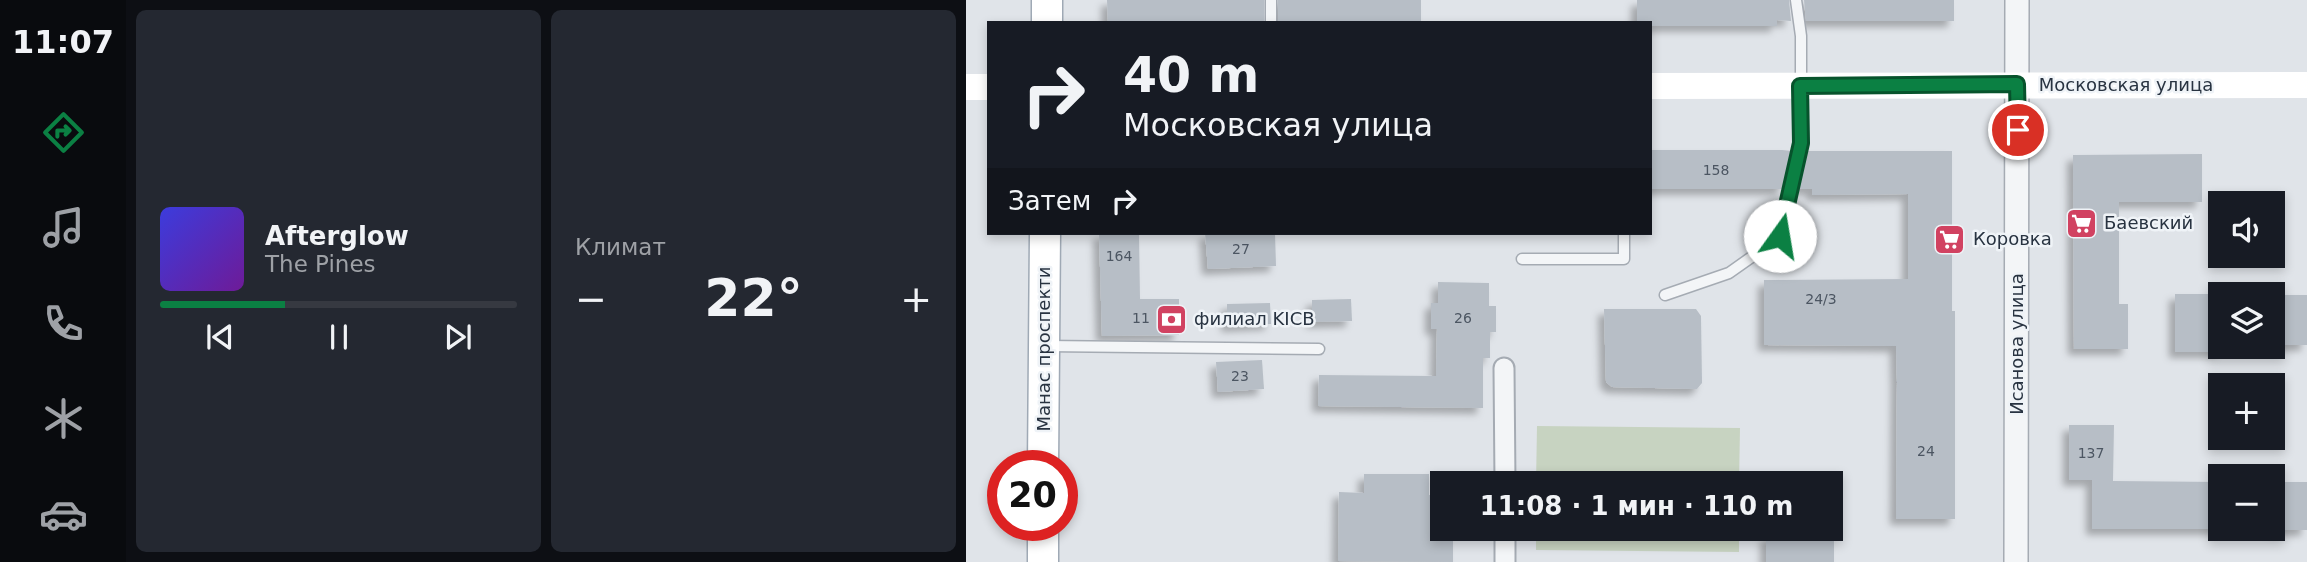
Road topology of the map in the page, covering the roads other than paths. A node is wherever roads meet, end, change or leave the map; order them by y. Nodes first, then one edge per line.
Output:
1 (1047, 0) edge
2 (1271, 0) edge
3 (1796, 0) edge
4 (2017, 0) edge
5 (2023, 0) edge
6 (1047, 21) edge
7 (1271, 21) edge
8 (2017, 35) junction
9 (2017, 84) junction
10 (2307, 85) edge
11 (1652, 86) edge
12 (1800, 86) junction
13 (966, 87) edge
14 (987, 87) edge
15 (1045, 235) edge
16 (1624, 235) edge
17 (1522, 259) dead end
18 (1665, 295) dead end
19 (1044, 346) junction
20 (1319, 349) dead end
21 (1504, 368) dead end
22 (1043, 450) edge
23 (1504, 471) edge
24 (1043, 541) edge
25 (1505, 541) edge
26 (1043, 562) edge
27 (1505, 562) edge
28 (2016, 562) edge

1 - 6 main road
2 - 7 lane
3 - 12 lane
4 - 8 street, Исанова улица
5 - 8 street
8 - 9 street, Исанова улица
9 - 10 main road, Московская улица
9 - 12 main road, Московская улица
9 - 28 street, Исанова улица
11 - 12 main road, Московская улица
12 - 18 lane
13 - 14 main road
15 - 19 main road, Манас проспекти
16 - 17 lane
19 - 20 lane
19 - 22 main road, Манас проспекти
21 - 23 street
24 - 26 main road
25 - 27 street

